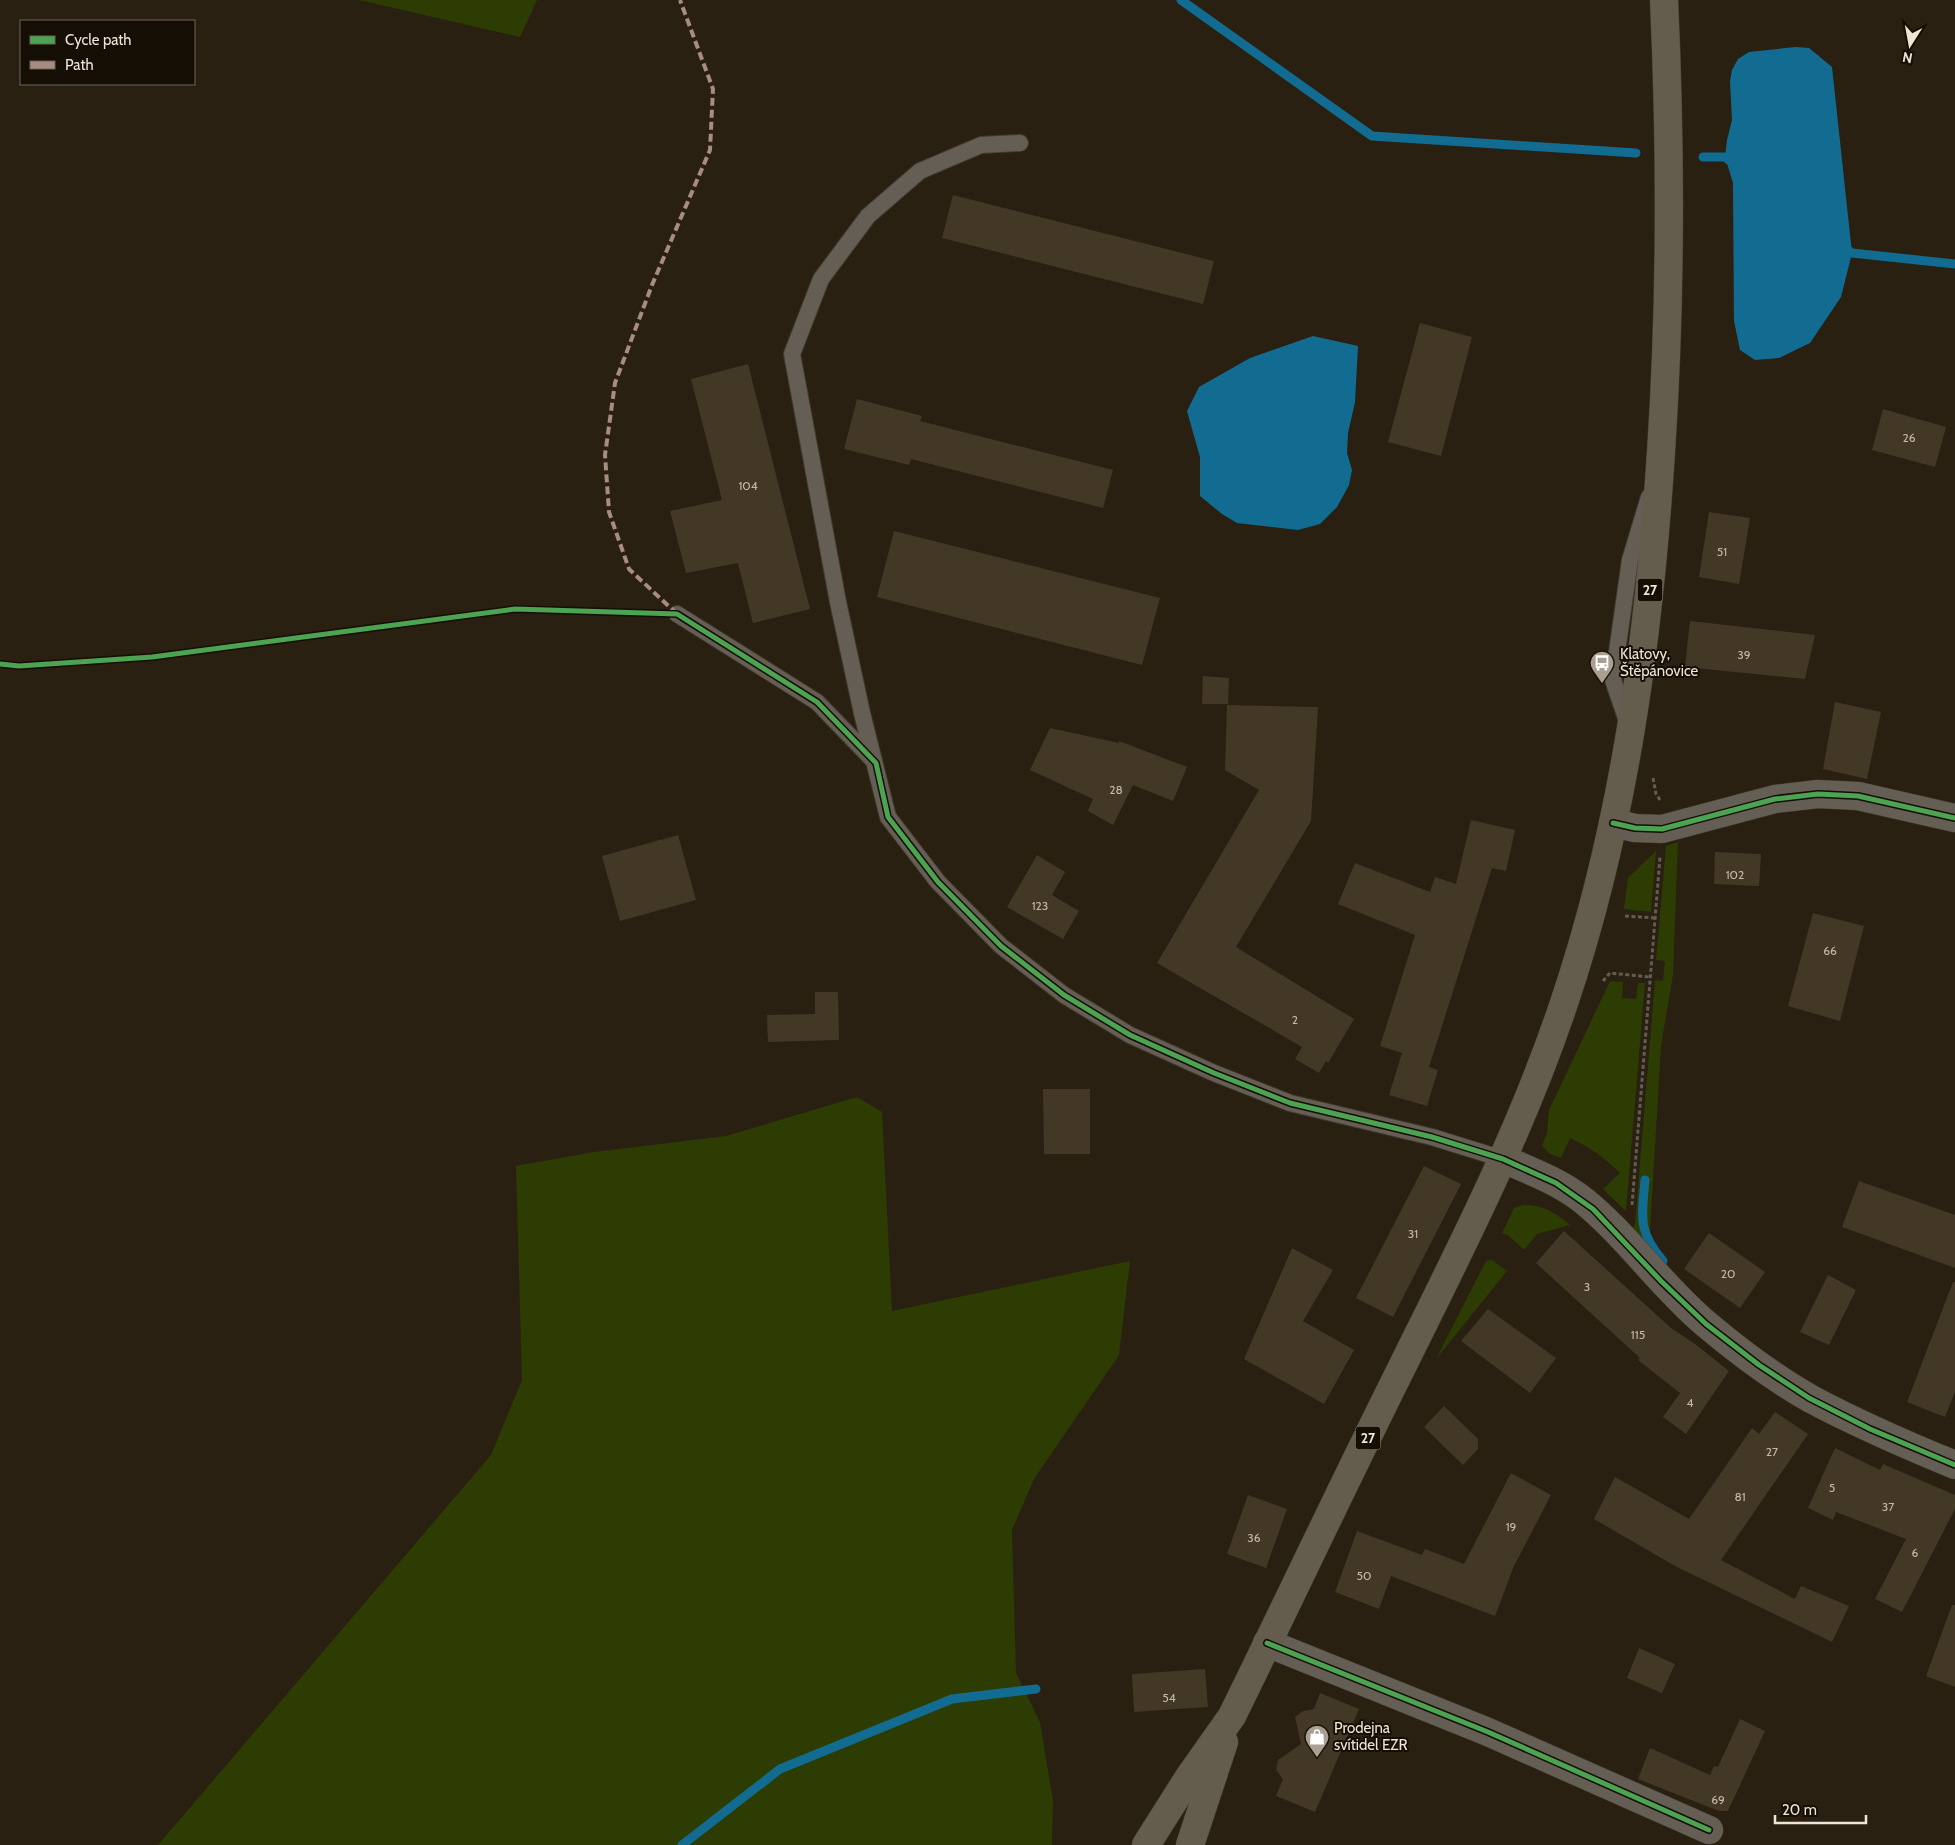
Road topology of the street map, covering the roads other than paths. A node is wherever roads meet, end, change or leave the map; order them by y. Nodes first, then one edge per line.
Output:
1 (1664, 0) edge
2 (1020, 143) dead end
3 (677, 614) dead end
4 (876, 763) junction
5 (1955, 818) edge
6 (1613, 823) junction
7 (1503, 1159) junction
8 (1955, 1465) edge
9 (1267, 1643) junction
10 (1232, 1716) junction
11 (1709, 1830) dead end
12 (1146, 1845) edge
13 (1190, 1845) edge

1 - 6 main road, 27
2 - 4 lane
3 - 4 lane
4 - 7 lane
5 - 6 street
6 - 7 main road, 27
7 - 8 street
7 - 9 main road, 27
9 - 10 main road, 27
9 - 11 street
10 - 12 main road, 27
10 - 13 main road, 27

